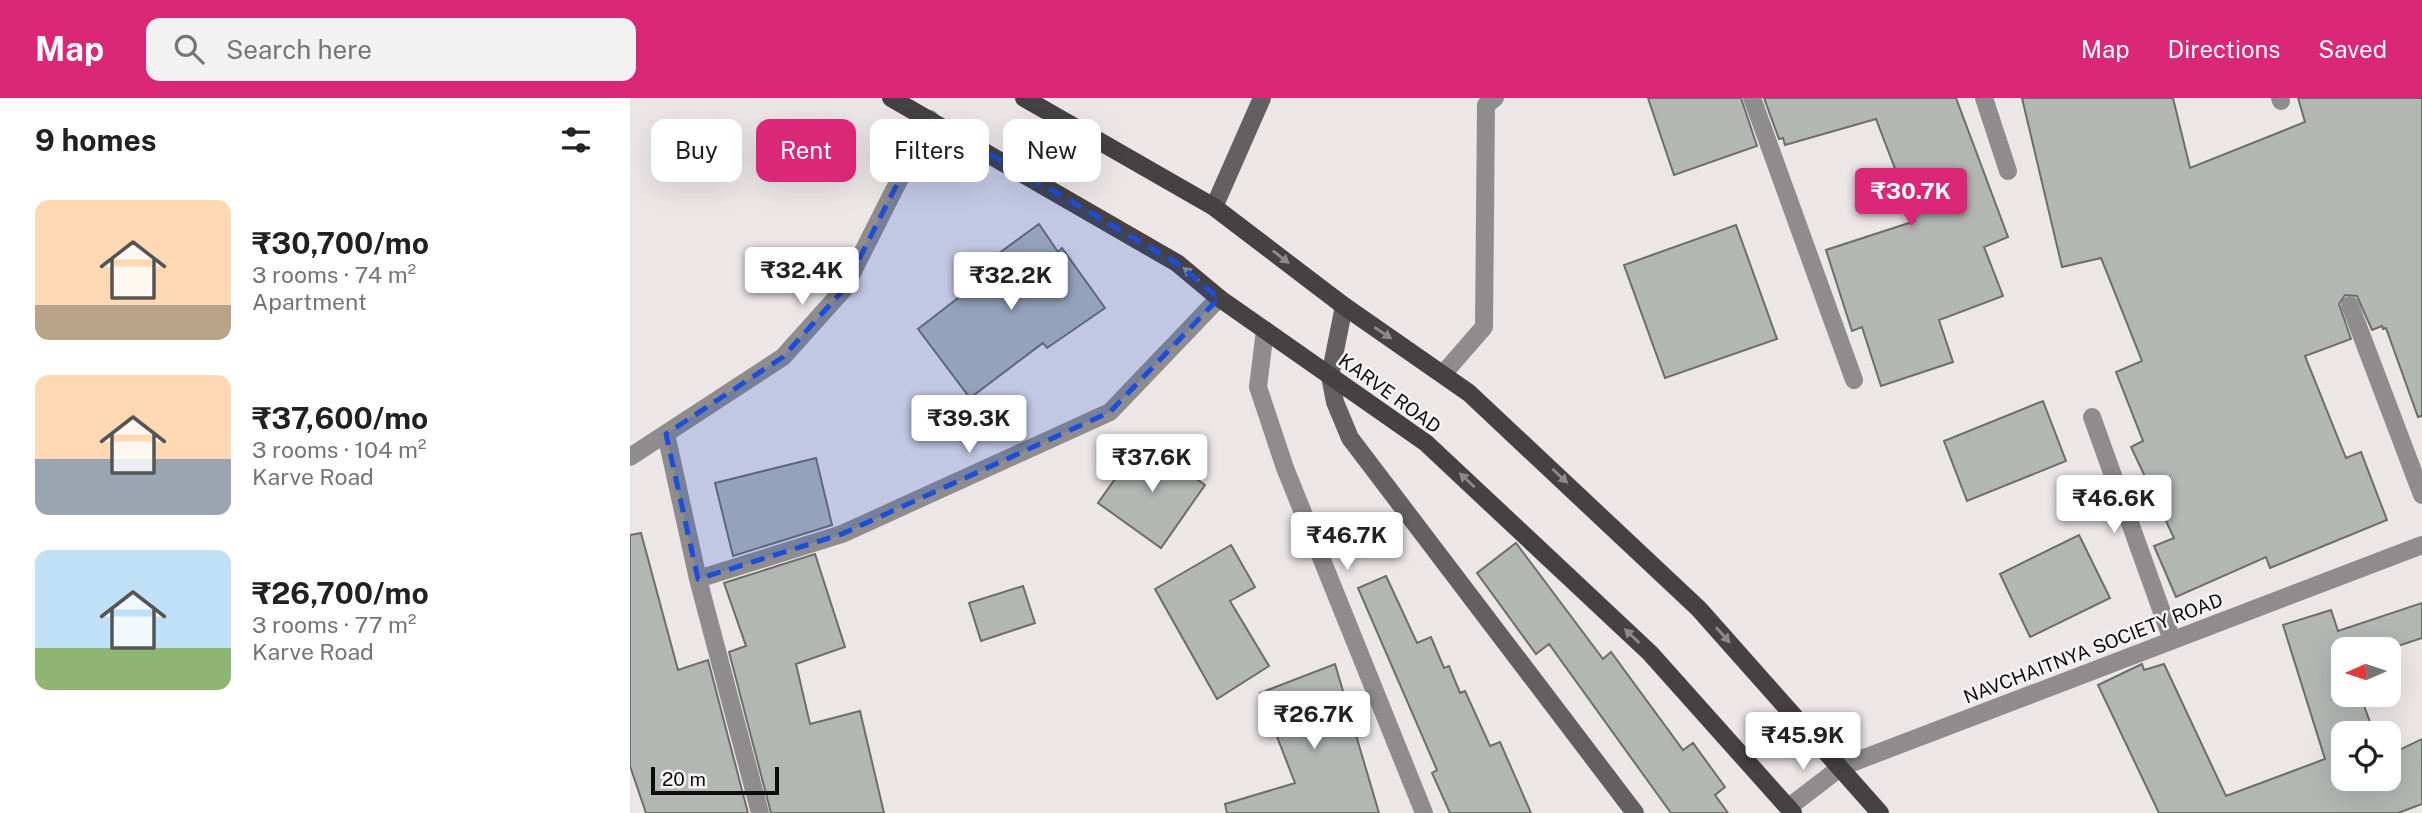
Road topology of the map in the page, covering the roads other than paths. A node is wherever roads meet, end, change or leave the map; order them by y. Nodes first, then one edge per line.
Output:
1 (891, 98) edge
2 (1024, 98) edge
3 (1262, 98) edge
4 (1495, 98) edge
5 (1752, 98) edge
6 (1984, 98) edge
7 (930, 119) edge
8 (989, 153) edge
9 (2008, 171) dead end
10 (898, 182) edge
11 (1214, 207) junction
12 (1219, 298) junction
13 (2350, 305) dead end
14 (1344, 306) junction
15 (1265, 330) junction
16 (1443, 374) junction
17 (1330, 376) junction
18 (1854, 380) dead end
19 (2092, 417) dead end
20 (666, 434) junction
21 (630, 457) edge
22 (2422, 495) edge
23 (2422, 545) edge
24 (698, 579) junction
25 (2172, 640) junction
26 (1841, 767) junction
27 (1791, 810) edge
28 (760, 813) edge
29 (1424, 813) edge
30 (1635, 813) edge
31 (1880, 813) edge

1 - 7 main road, KARVE ROAD
2 - 11 main road
3 - 11 street
4 - 16 street
5 - 18 street
6 - 9 street
12 -> 8 main road, KARVE ROAD
10 - 20 street
11 -> 14 main road
12 - 15 main road, KARVE ROAD
12 - 24 street
13 - 22 street
14 -> 16 main road
14 - 17 street
15 - 17 main road, KARVE ROAD
15 - 29 street
16 -> 26 main road
27 -> 17 main road, KARVE ROAD
17 - 30 street
19 - 25 street
20 - 21 street
20 - 24 street
23 - 25 street, NAVCHAITNYA SOCIETY ROAD
24 - 28 street
25 - 26 street, NAVCHAITNYA SOCIETY ROAD
26 - 27 street, NAVCHAITNYA SOCIETY ROAD
26 - 31 main road

